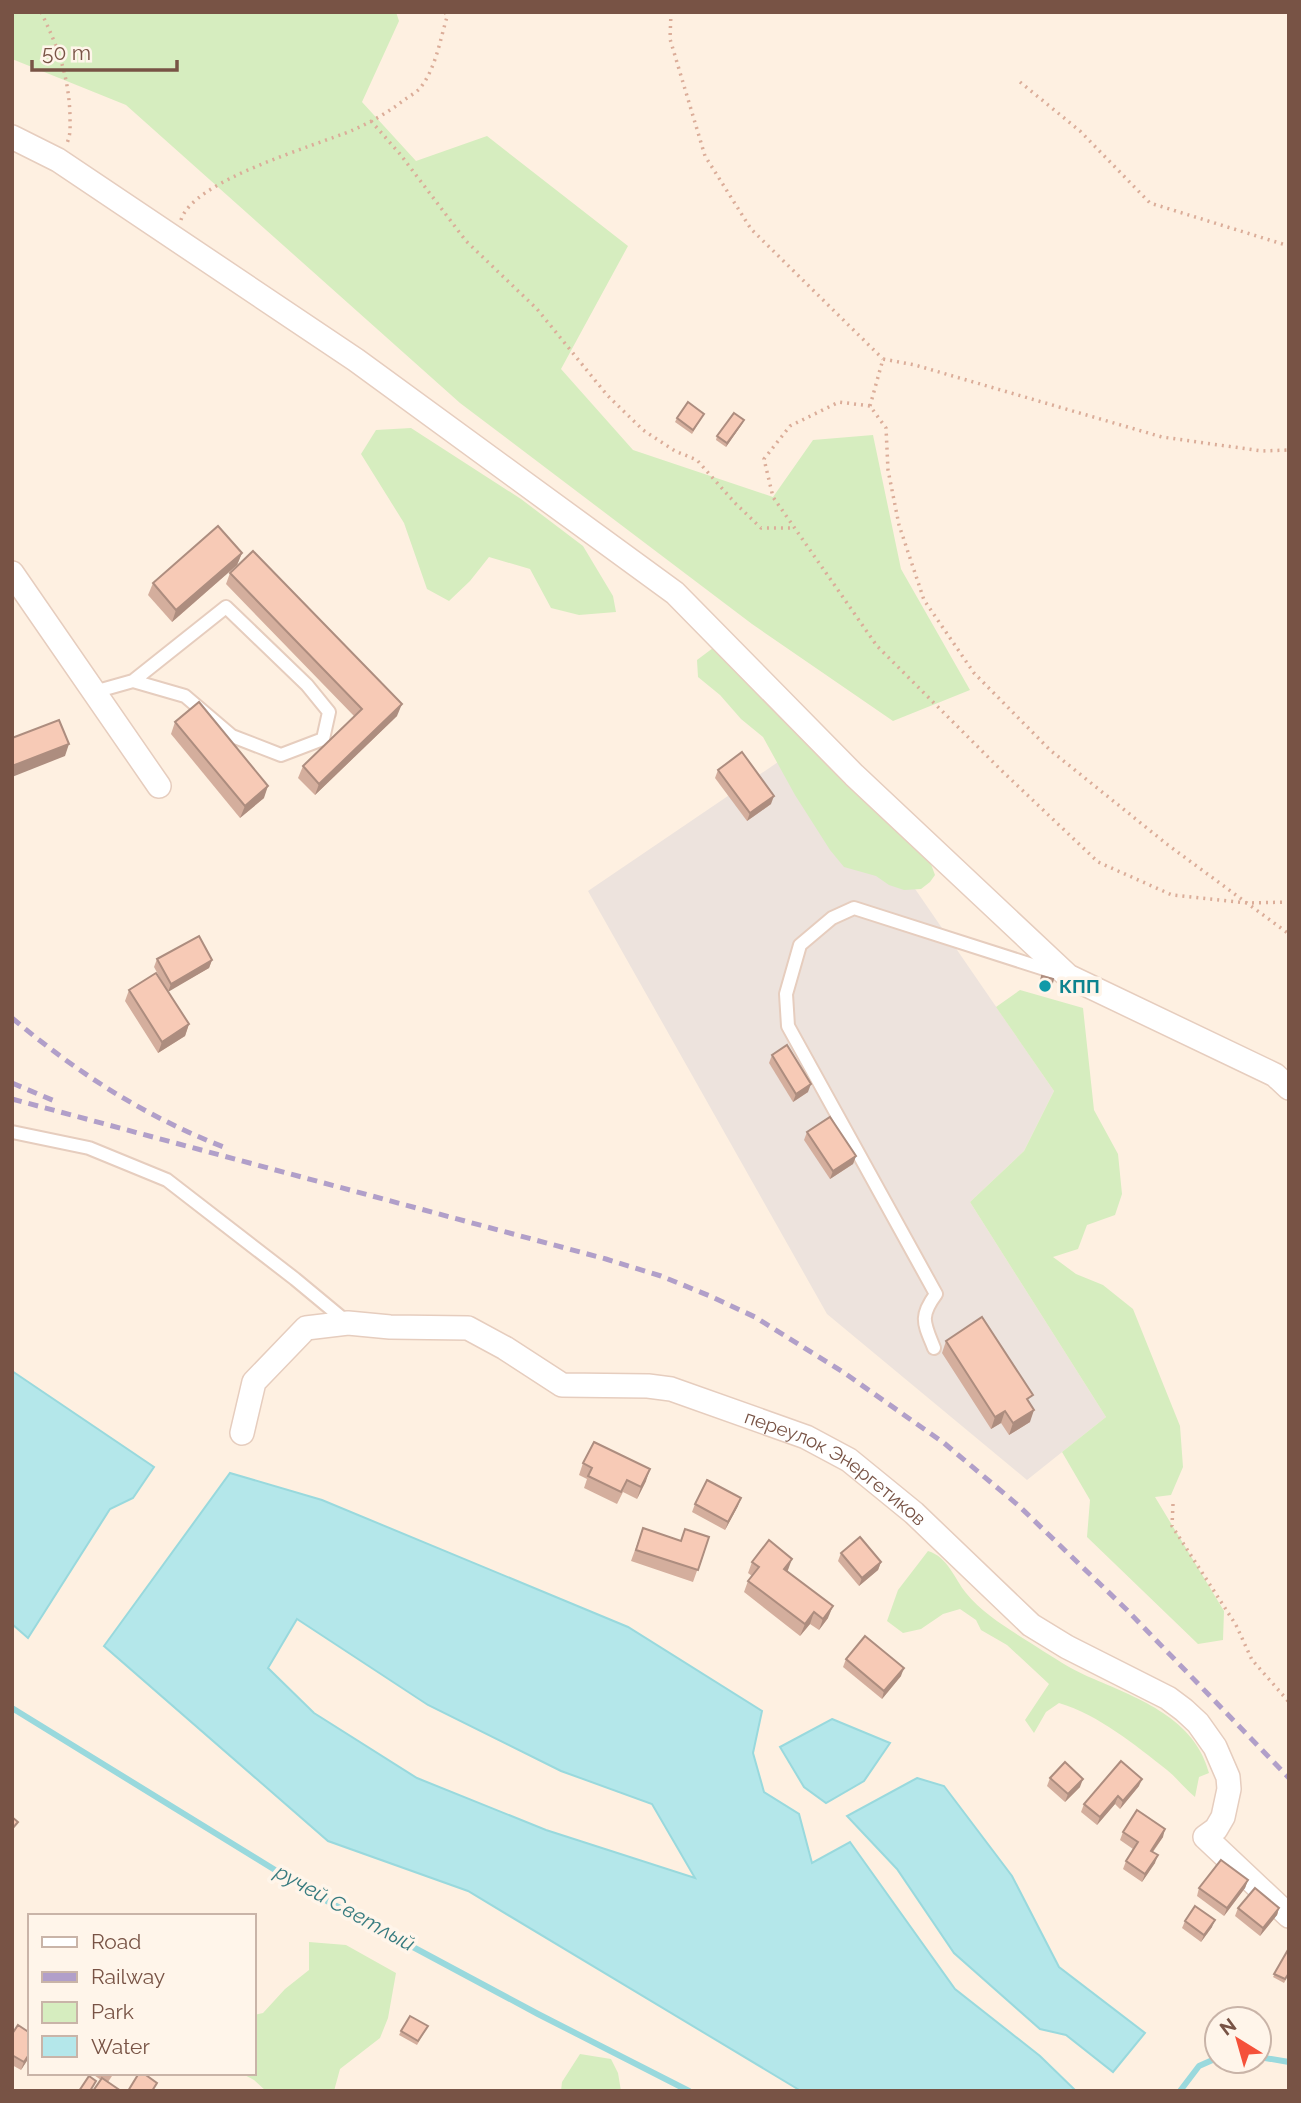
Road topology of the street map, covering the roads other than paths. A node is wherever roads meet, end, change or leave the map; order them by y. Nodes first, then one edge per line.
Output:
1 (12, 137) edge
2 (12, 573) edge
3 (133, 681) junction
4 (94, 692) junction
5 (159, 786) dead end
6 (1068, 976) junction
7 (1289, 1088) edge
8 (12, 1132) edge
9 (348, 1323) junction
10 (934, 1348) dead end
11 (242, 1433) dead end
12 (1289, 1916) edge

1 - 6 street
2 - 4 street
3 - 3 lane
3 - 4 lane
4 - 5 street
6 - 7 street
6 - 10 lane
8 - 9 lane
9 - 11 street, переулок Энергетиков
9 - 12 street, переулок Энергетиков

